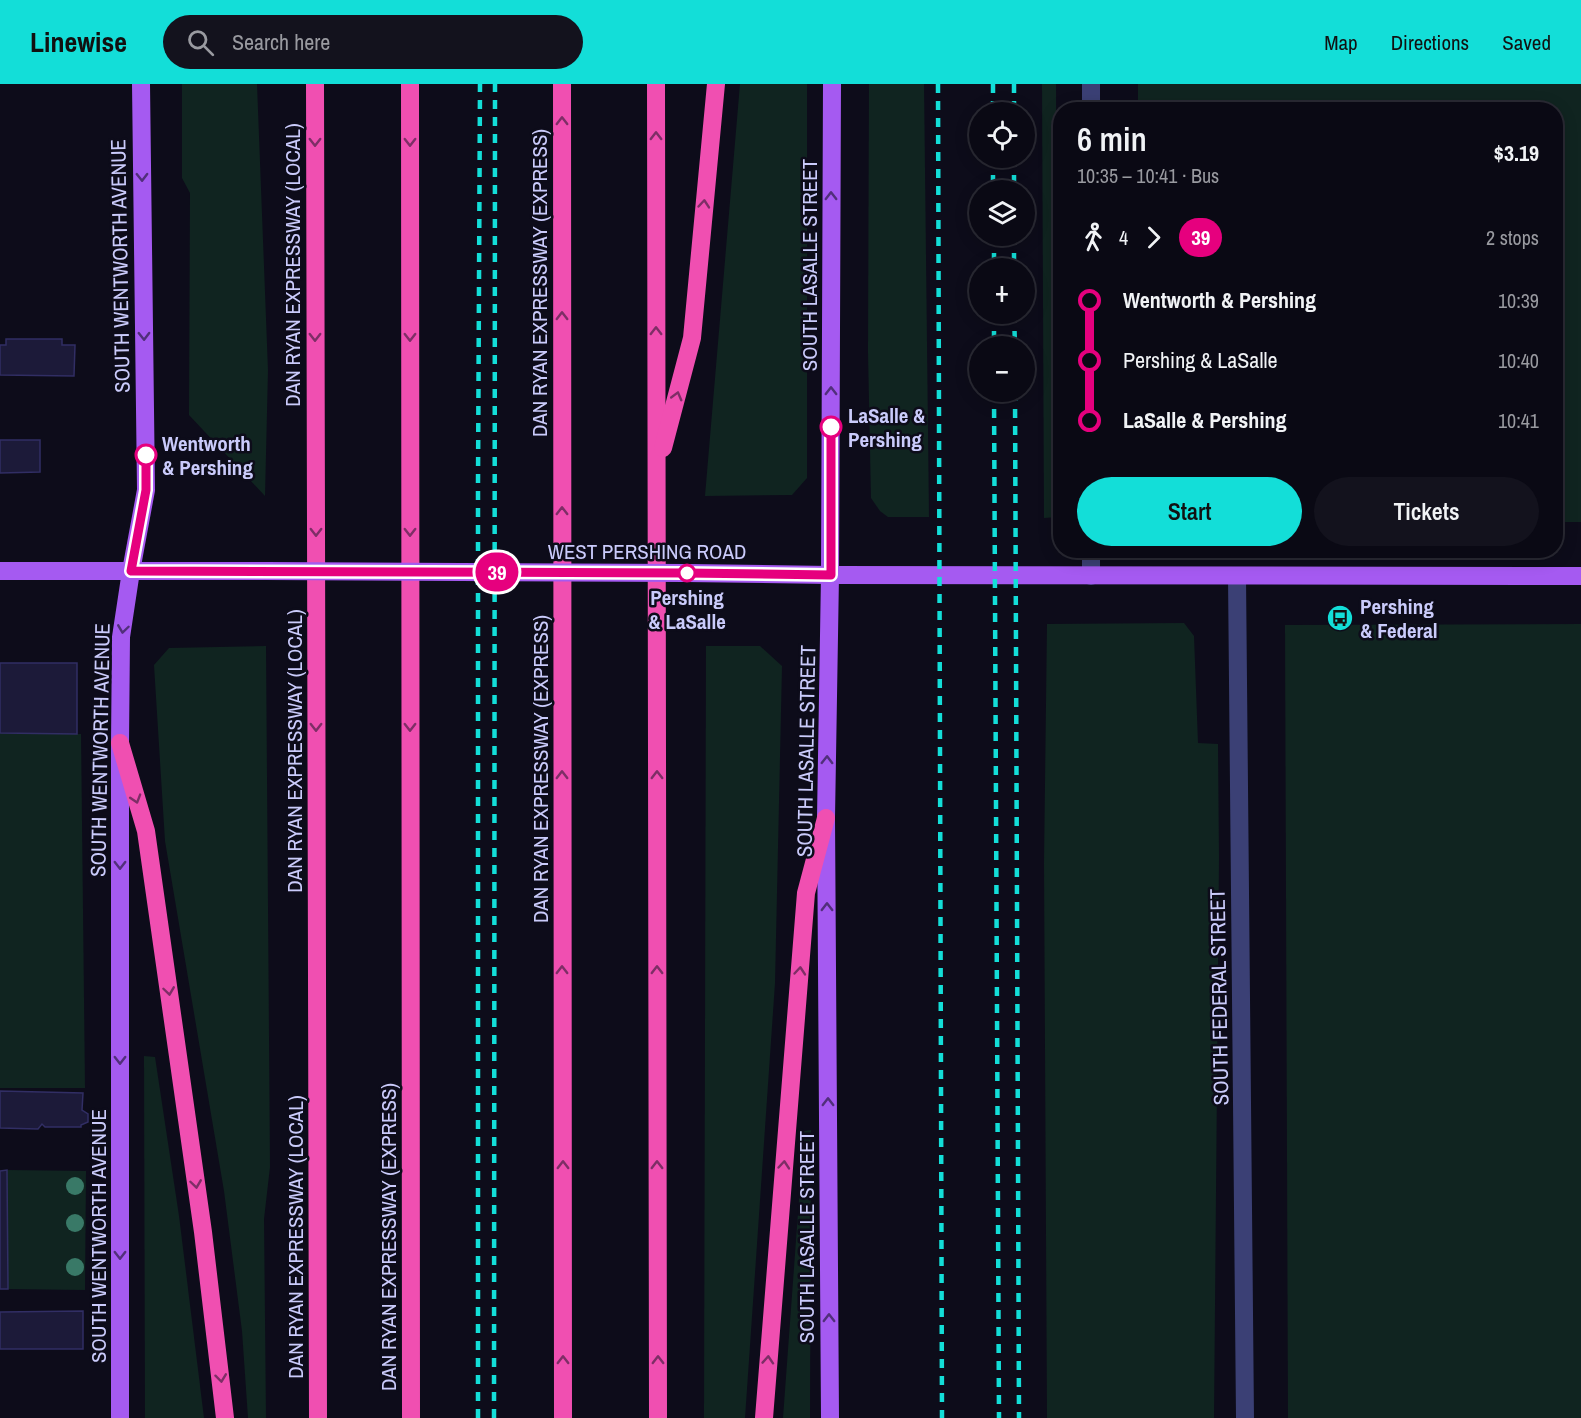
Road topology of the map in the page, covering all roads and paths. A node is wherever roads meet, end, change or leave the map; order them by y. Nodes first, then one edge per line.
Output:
1 (141, 84) edge
2 (410, 84) edge
3 (562, 84) edge
4 (656, 84) edge
5 (716, 84) edge
6 (832, 84) edge
7 (1091, 84) edge
8 (314, 87) edge
9 (1091, 102) edge
10 (657, 473) junction
11 (1091, 558) edge
12 (0, 571) edge
13 (131, 571) junction
14 (831, 575) junction
15 (1091, 576) junction
16 (1237, 576) junction
17 (1581, 576) edge
18 (120, 743) junction
19 (826, 818) junction
20 (120, 1418) edge
21 (225, 1418) edge
22 (318, 1418) edge
23 (411, 1418) edge
24 (563, 1418) edge
25 (658, 1418) edge
26 (764, 1418) edge
27 (830, 1418) edge
28 (1245, 1418) edge

1 -> 13 main road, SOUTH WENTWORTH AVENUE
2 -> 23 highway, DAN RYAN EXPRESSWAY (EXPRESS)
24 -> 3 highway, DAN RYAN EXPRESSWAY (EXPRESS)
10 -> 4 highway
10 -> 5 highway
14 -> 6 main road, SOUTH LASALLE STREET
7 - 9 street
8 -> 22 highway, DAN RYAN EXPRESSWAY (LOCAL)
25 -> 10 highway
11 - 15 street
12 - 13 main road, WEST PERSHING ROAD
13 - 14 main road, WEST PERSHING ROAD, bridge
13 -> 18 main road, SOUTH WENTWORTH AVENUE
14 - 15 main road, WEST PERSHING ROAD
19 -> 14 main road, SOUTH LASALLE STREET
15 - 16 main road, WEST PERSHING ROAD
16 - 17 main road, WEST PERSHING ROAD
16 - 28 street, SOUTH FEDERAL STREET
18 -> 20 main road, SOUTH WENTWORTH AVENUE
18 -> 21 highway
26 -> 19 highway
27 -> 19 main road, SOUTH LASALLE STREET

